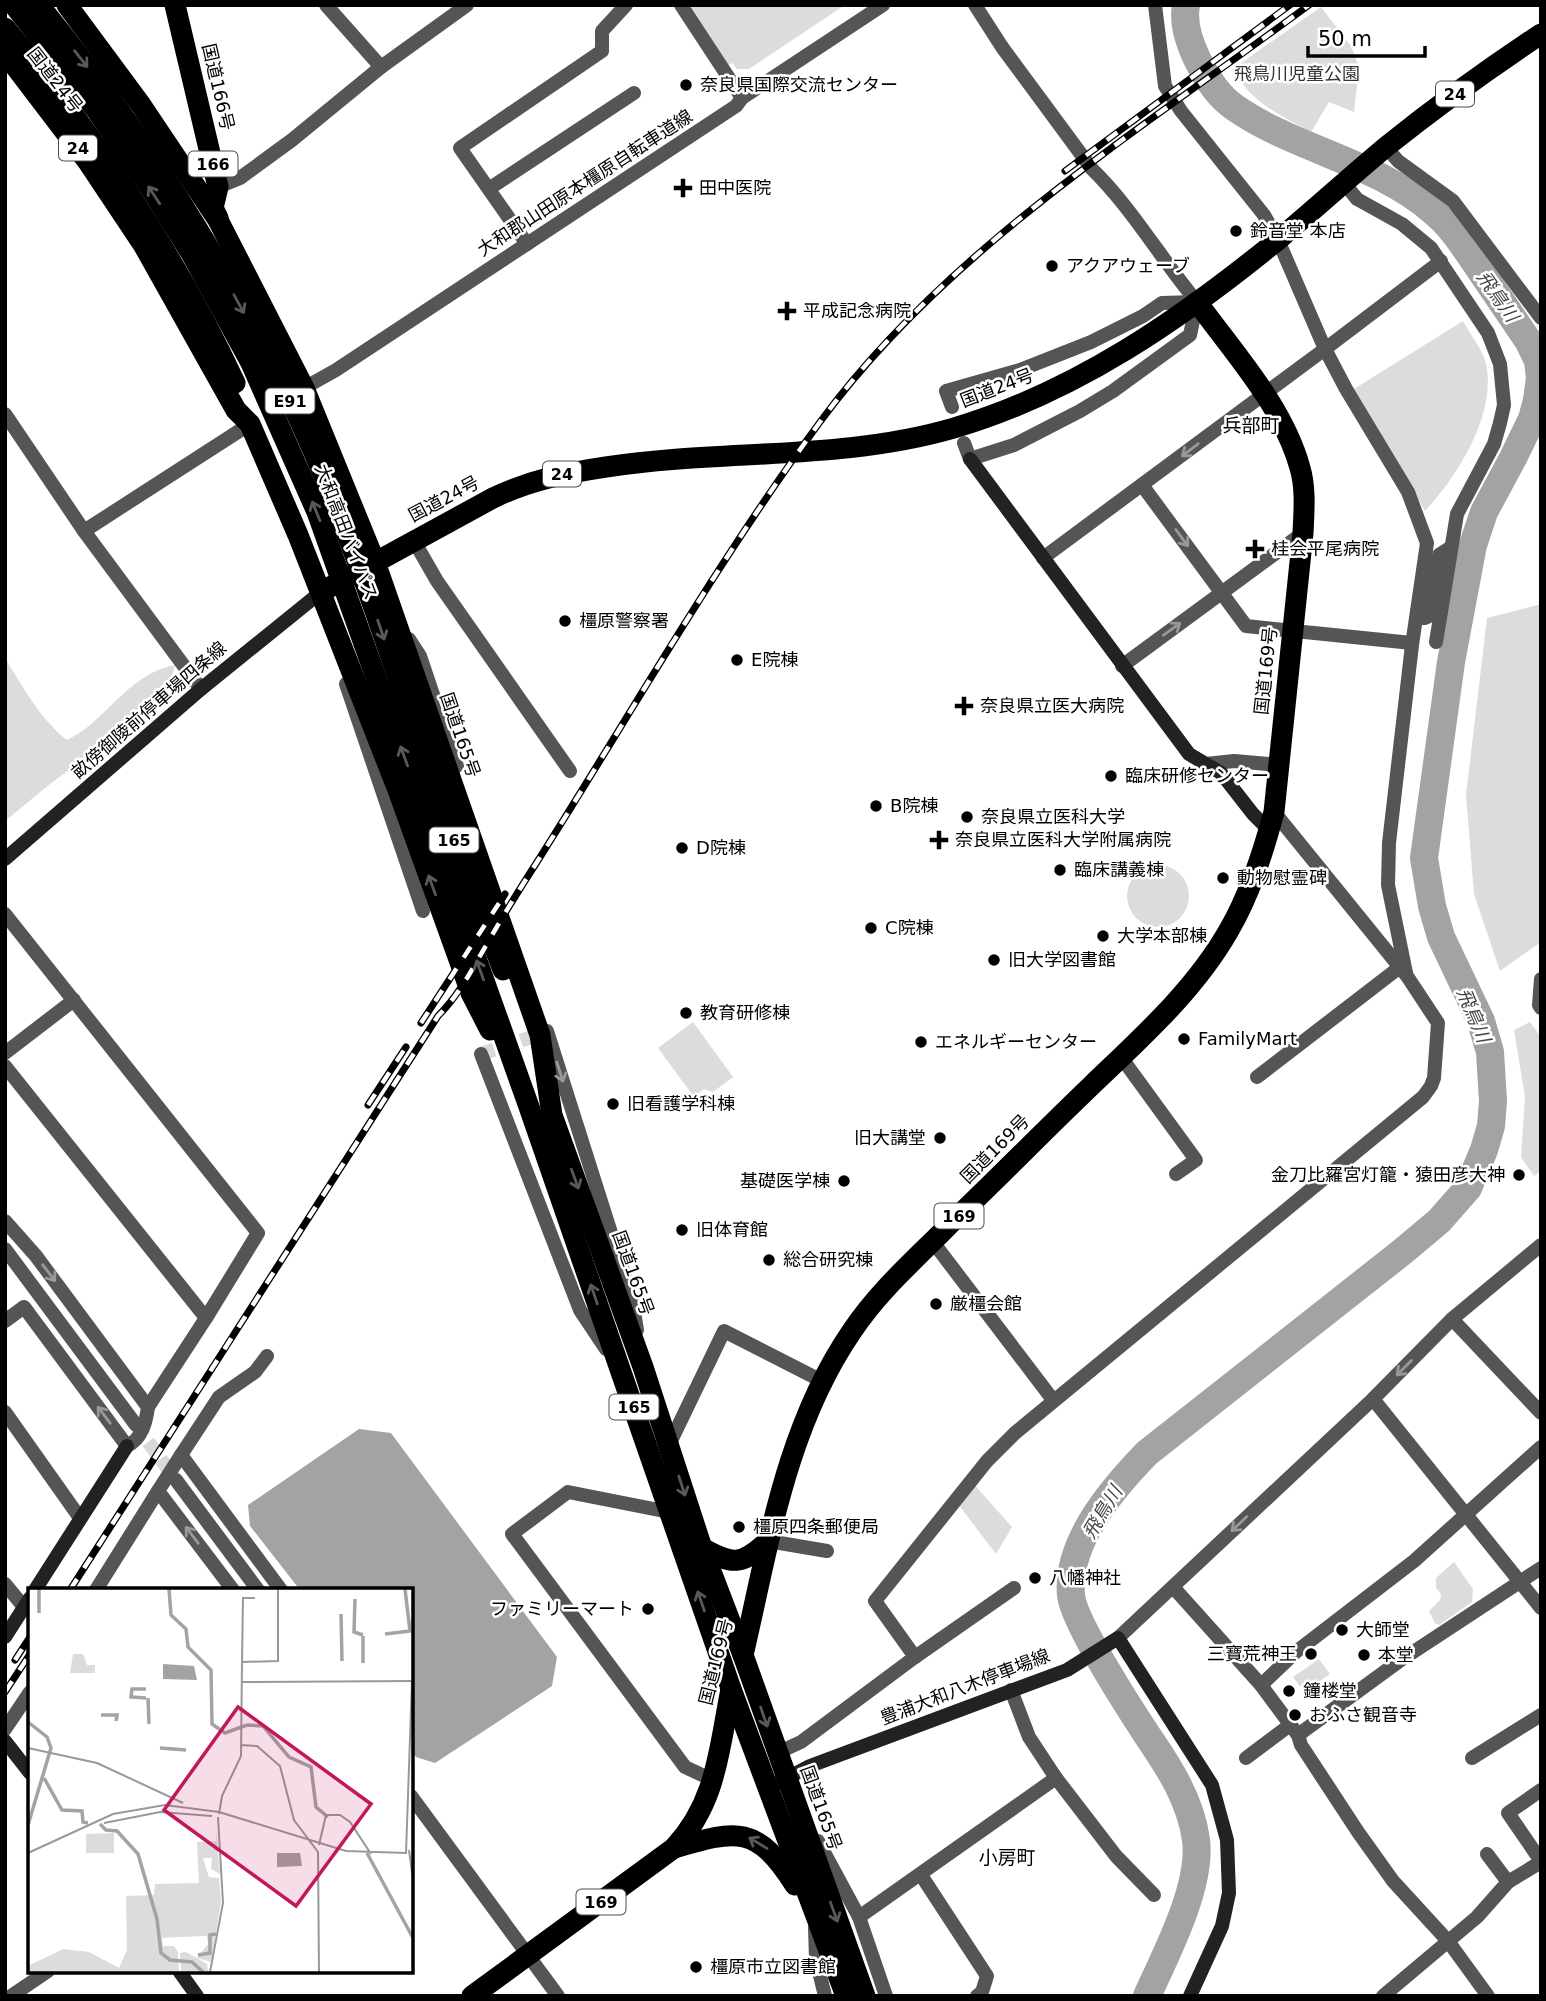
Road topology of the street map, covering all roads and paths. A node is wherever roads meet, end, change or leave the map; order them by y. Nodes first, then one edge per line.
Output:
1 (14, 5) edge
2 (39, 5) edge
3 (175, 5) edge
4 (326, 5) edge
5 (467, 5) edge
6 (626, 5) edge
7 (681, 5) edge
8 (883, 5) edge
9 (975, 5) edge
10 (1155, 5) edge
11 (67, 6) edge
12 (5, 28) edge
13 (1541, 34) edge
14 (5, 51) edge
15 (381, 66) junction
16 (634, 93) dead end
17 (743, 98) junction
18 (1379, 153) junction
19 (1346, 181) junction
20 (218, 187) junction
21 (490, 188) junction
22 (218, 220) junction
23 (1278, 240) junction
24 (527, 244) junction
25 (1441, 261) junction
26 (1197, 302) junction
27 (1541, 318) edge
28 (1325, 349) junction
29 (304, 388) junction
30 (1264, 394) junction
31 (952, 407) dead end
32 (5, 414) edge
33 (250, 424) junction
34 (964, 443) dead end
35 (970, 459) junction
36 (1142, 485) junction
37 (84, 531) junction
38 (1303, 533) junction
39 (414, 541) junction
40 (1450, 548) junction
41 (1042, 558) junction
42 (358, 568) junction
43 (321, 592) junction
44 (1222, 592) junction
45 (395, 617) junction
46 (1417, 618) junction
47 (1294, 630) junction
48 (1436, 642) dead end
49 (1412, 643) junction
50 (1122, 666) junction
51 (201, 689) junction
52 (1206, 764) junction
53 (1279, 765) junction
54 (570, 771) dead end
55 (1272, 821) junction
56 (480, 834) dead end
57 (5, 859) edge
58 (423, 911) dead end
59 (5, 914) edge
60 (522, 961) dead end
61 (1403, 972) junction
62 (1541, 979) edge
63 (74, 1000) junction
64 (1541, 1008) edge
65 (5, 1053) edge
66 (481, 1054) dead end
67 (1121, 1057) junction
68 (5, 1066) edge
69 (1257, 1077) dead end
70 (528, 1104) junction
71 (544, 1120) junction
72 (1176, 1174) dead end
73 (5, 1221) edge
74 (933, 1242) junction
75 (1541, 1245) edge
76 (5, 1249) edge
77 (206, 1318) junction
78 (1452, 1320) junction
79 (5, 1321) edge
80 (267, 1356) dead end
81 (633, 1370) junction
82 (822, 1381) junction
83 (1053, 1399) junction
84 (1373, 1399) junction
85 (148, 1407) junction
86 (5, 1412) edge
87 (1541, 1413) edge
88 (136, 1425) tunnel mouth
89 (668, 1445) junction
90 (127, 1446) junction
91 (1541, 1447) edge
92 (181, 1455) junction
93 (176, 1480) tunnel mouth
94 (158, 1491) junction
95 (669, 1512) junction
96 (1464, 1514) junction
97 (80, 1518) junction
98 (768, 1541) junction
99 (702, 1548) junction
100 (827, 1551) dead end
101 (1541, 1567) edge
102 (1521, 1582) junction
103 (5, 1584) edge
104 (1173, 1587) junction
105 (36, 1588) edge
106 (97, 1588) edge
107 (231, 1588) edge
108 (257, 1588) edge
109 (280, 1588) edge
110 (1014, 1588) dead end
111 (27, 1602) edge
112 (1541, 1608) edge
113 (5, 1637) edge
114 (1114, 1641) junction
115 (743, 1655) junction
116 (915, 1657) junction
117 (1261, 1685) junction
118 (732, 1689) junction
119 (1011, 1690) junction
120 (28, 1695) edge
121 (1540, 1718) edge
122 (5, 1729) edge
123 (1294, 1730) junction
124 (5, 1741) edge
125 (777, 1753) junction
126 (1246, 1758) dead end
127 (1472, 1758) dead end
128 (28, 1770) edge
129 (1056, 1778) junction
130 (713, 1780) junction
131 (777, 1783) junction
132 (1541, 1790) edge
133 (413, 1799) edge
134 (803, 1824) junction
135 (674, 1849) junction
136 (1488, 1854) dead end
137 (1541, 1861) edge
138 (920, 1875) junction
139 (1508, 1882) junction
140 (1154, 1895) dead end
141 (815, 1915) junction
142 (859, 1917) junction
143 (1448, 1941) junction
144 (529, 1955) junction
145 (45, 1973) edge
146 (180, 1973) edge
147 (193, 1994) edge
148 (12, 1996) edge
149 (472, 1996) edge
150 (558, 1996) edge
151 (825, 1996) edge
152 (846, 1996) edge
153 (865, 1996) edge
154 (886, 1996) edge
155 (976, 1996) edge
156 (1190, 1996) edge
157 (1383, 1996) edge
158 (1488, 1996) edge

42 -> 1 highway, 大和高田バイパス / E91
2 -> 42 highway, 大和高田バイパス / E91
3 - 20 highway, 国道166号 / 166
4 - 15 street
5 - 15 street
6 - 21 street
7 - 17 street
8 - 17 street, 大和郡山田原本橿原自転車道線
9 - 26 street
10 - 23 street
11 - 14 highway
11 - 22 highway
12 - 33 highway
13 - 18 highway, 国道24号 / 24
14 - 33 highway, 国道24号 / 24
15 - 20 street
16 - 21 street
17 - 24 street, 大和郡山田原本橿原自転車道線
18 - 19 highway, 国道24号 / 24
18 - 27 street
19 - 23 highway, 国道24号 / 24
19 - 25 street
20 - 22 highway, 国道166号 / 166
21 - 24 street
22 - 29 highway
23 - 26 highway, 国道24号 / 24
23 - 28 street
24 - 29 street, 大和郡山田原本橿原自転車道線
25 - 28 street
25 - 40 street
26 - 30 highway, 国道169号 / 169
26 - 31 street
26 - 35 street
26 - 39 highway, 国道24号 / 24
28 - 30 street
28 - 46 street
29 - 33 highway
29 - 42 highway
30 -> 36 street
30 - 38 highway, 国道169号 / 169
32 - 37 street
33 - 37 street
33 - 43 highway, 国道24号 / 24
34 - 35 street
35 - 41 main road
36 - 41 street
36 -> 44 street
37 - 51 street
38 - 44 street
38 - 47 highway, 国道169号 / 169
39 - 42 highway, 国道24号 / 24
39 - 54 street
40 - 46 street
40 - 48 street
41 - 50 main road
42 - 43 highway, 国道24号 / 24
42 - 45 highway, 国道165号 / 165
70 -> 42 highway, 大和高田バイパス / 165
42 -> 71 highway, 大和高田バイパス / 165
43 - 51 main road, 畝傍御陵前停車場四条線
43 - 58 street
70 -> 43 highway, 165
44 - 47 street
50 -> 44 street
45 - 56 street
45 - 71 highway, 国道165号 / 165
46 - 49 street
47 - 49 street
47 - 53 highway, 国道169号 / 169
49 - 61 street
50 - 52 main road
51 - 57 main road, 畝傍御陵前停車場四条線
52 - 53 street
52 - 55 main road
53 - 55 highway, 国道169号 / 169
55 - 61 street
55 - 67 highway, 国道169号 / 169
59 - 63 street
60 -> 81 street
61 - 69 street
61 - 83 street
62 - 64 street
63 - 65 street
63 - 77 street
66 - 81 street
67 - 72 street
67 - 74 highway, 国道169号 / 169
68 - 77 street
70 - 71 highway, 大和高田バイパス
71 - 81 highway, 国道165号 / 165
73 -> 85 street
74 - 82 highway, 国道169号 / 169
74 - 83 street
75 - 78 street
76 - 88 street
77 - 85 street
78 -> 84 street
78 - 87 street
90 -> 79 street
80 - 92 street
81 - 89 highway, 国道165号 / 165
81 - 95 highway, 国道165号 / 165
82 - 89 street
82 - 98 highway, 国道169号 / 169
83 - 116 street
84 - 96 street
84 -> 104 street
85 - 90 street
86 - 97 street
89 -> 99 highway, 国道165号 / 165
90 - 97 main road
91 - 96 street
92 - 94 street
92 - 109 street
93 - 108 street
94 - 106 street
107 -> 94 street
118 -> 95 highway, 国道165号 / 165
95 - 130 street
96 - 102 street
96 - 117 street
97 - 105 main road
98 - 99 highway
98 - 100 street
98 - 115 highway, 国道169号 / 169
99 - 115 highway, 国道165号 / 165
101 - 102 street
102 - 112 street
102 - 123 street
103 - 111 street
104 - 114 street
104 - 117 street
110 - 116 street
111 - 113 main road
114 - 119 main road, 豊浦大和八木停車場線
114 - 156 main road
115 - 118 highway, 国道169号 / 169
115 -> 125 highway, 国道165号 / 165
116 - 125 street
117 - 123 street
118 - 130 highway, 国道169号 / 169
118 - 131 highway, 国道165号 / 165
119 - 129 street
119 - 131 main road, 豊浦大和八木停車場線
120 - 122 street
121 - 127 street
123 - 126 street
123 - 143 street
124 - 128 main road
125 - 131 highway, 国道165号 / 165
129 - 138 street
129 - 140 street
130 - 135 highway, 国道169号 / 169
131 - 134 highway, 国道165号 / 165
131 - 141 highway, 国道165号 / 165
132 - 137 street
133 - 144 street
134 - 142 street
134 -> 153 highway, 国道165号 / 165
141 -> 135 highway
135 - 144 highway, 国道169号 / 169
136 - 139 street
137 - 139 street
138 - 142 street
138 - 155 street
139 - 143 street
141 - 151 street
141 - 152 highway, 国道165号 / 165
142 - 154 street
143 - 157 street
143 - 158 street
144 - 149 highway, 国道169号 / 169
144 - 150 street
145 - 148 street
146 - 147 main road

